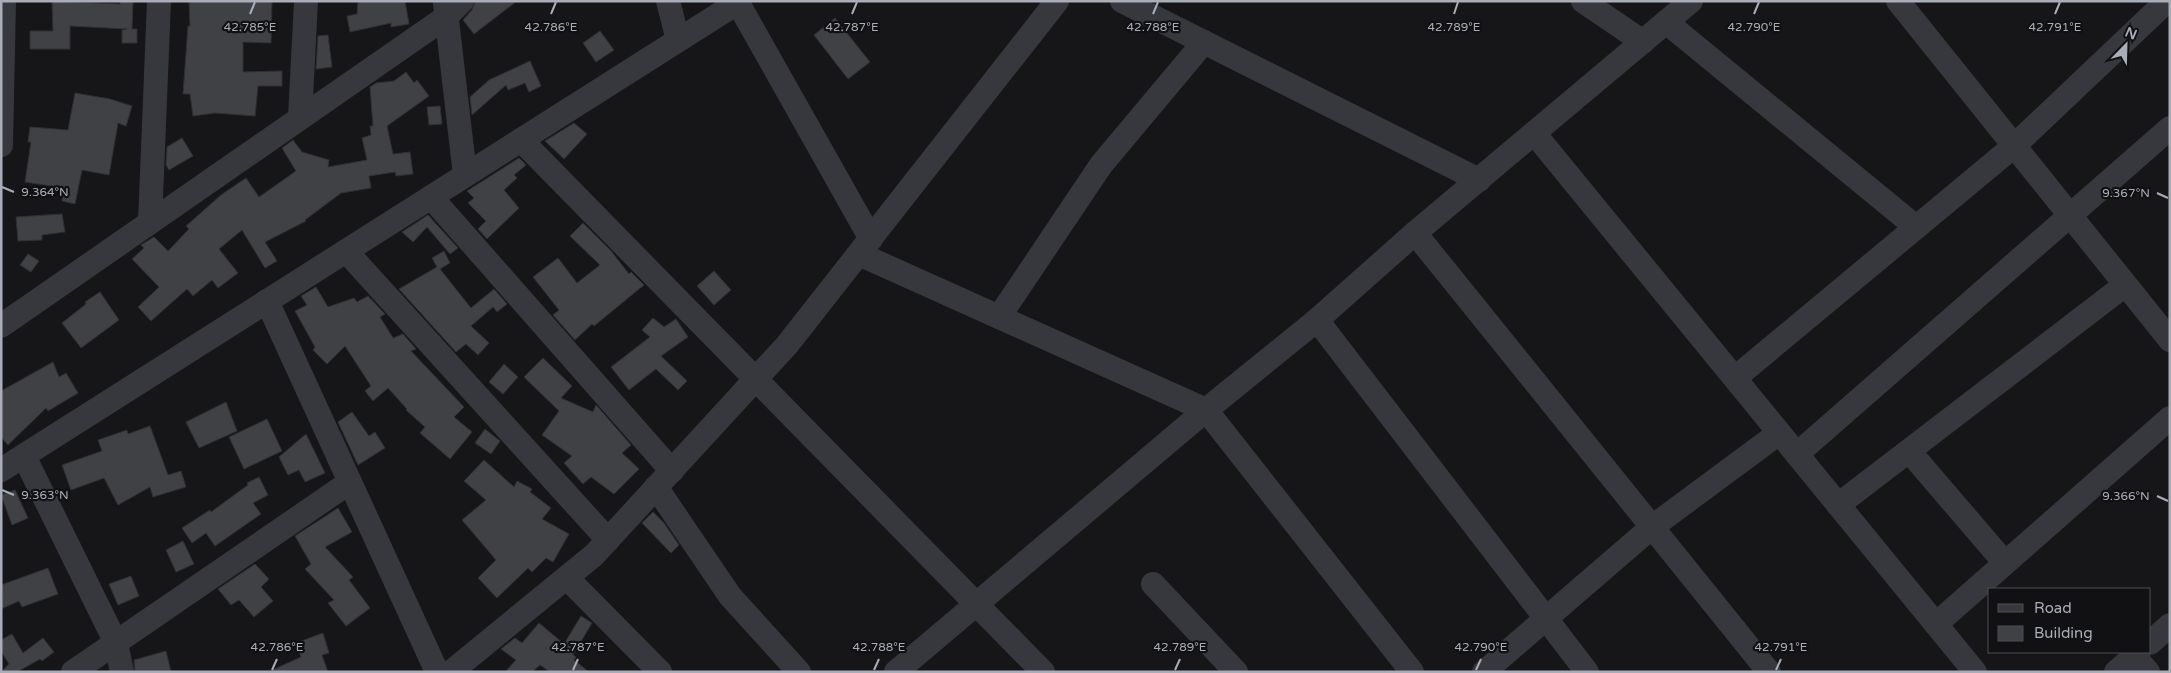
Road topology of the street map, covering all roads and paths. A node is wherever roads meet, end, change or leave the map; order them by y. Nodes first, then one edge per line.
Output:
1 (4, 1) edge
2 (159, 1) edge
3 (306, 1) edge
4 (668, 1) edge
5 (1057, 1) edge
6 (1122, 1) edge
7 (1582, 1) edge
8 (1691, 1) edge
9 (1898, 1) edge
10 (2167, 1) edge
11 (739, 2) edge
12 (451, 6) edge
13 (1666, 22) junction
14 (678, 40) junction
15 (1204, 42) junction
16 (1643, 42) junction
17 (300, 117) junction
18 (2170, 128) edge
19 (1534, 133) junction
20 (521, 140) junction
21 (1, 145) edge
22 (2014, 146) junction
23 (465, 175) junction
24 (1479, 180) junction
25 (431, 197) junction
26 (2070, 216) junction
27 (150, 222) junction
28 (1916, 227) junction
29 (1415, 233) junction
30 (865, 247) junction
31 (346, 251) junction
32 (2125, 285) junction
33 (267, 301) junction
34 (999, 317) junction
35 (1317, 320) junction
36 (1, 326) edge
37 (2170, 340) edge
38 (757, 378) junction
39 (1734, 378) junction
40 (1206, 410) junction
41 (2170, 418) edge
42 (1779, 433) junction
43 (1909, 451) junction
44 (1797, 454) junction
45 (24, 456) junction
46 (1, 470) edge
47 (664, 479) junction
48 (350, 482) junction
49 (1838, 505) junction
50 (1652, 527) junction
51 (608, 540) junction
52 (2005, 563) junction
53 (567, 578) junction
54 (1153, 584) dead end
55 (976, 604) junction
56 (1546, 618) junction
57 (1936, 624) junction
58 (2170, 625) edge
59 (116, 643) junction
60 (2151, 647) edge
61 (2143, 656) edge
62 (73, 672) edge
63 (122, 672) edge
64 (437, 672) edge
65 (451, 672) edge
66 (660, 672) edge
67 (799, 672) edge
68 (896, 672) edge
69 (1044, 672) edge
70 (1236, 672) edge
71 (1412, 672) edge
72 (1484, 672) edge
73 (1587, 672) edge
74 (1769, 672) edge
75 (1975, 672) edge
76 (2116, 672) edge

1 - 21 street
2 - 27 street
3 - 17 street
4 - 14 street
5 - 30 street
6 - 15 street
7 - 16 street
8 - 13 street
9 - 22 street
10 - 22 street
11 - 14 street
11 - 30 street
12 - 17 street
12 - 23 street
13 - 16 street
13 - 28 street
14 - 20 street
15 - 24 street
15 - 34 street
16 - 19 street
17 - 27 street
18 - 26 street
19 - 24 street
19 - 39 street
20 - 23 street
20 - 38 street
22 - 26 street
22 - 28 street
23 - 25 street
24 - 29 street
25 - 31 street
25 - 47 street
26 - 32 street
26 - 44 street
27 - 36 street
28 - 39 street
29 - 35 street
29 - 50 street
30 - 34 street
30 - 38 street
31 - 33 street
31 - 51 street
32 - 37 street
32 - 43 street
33 - 45 street
33 - 48 street
34 - 40 street
35 - 40 street
35 - 56 street
38 - 47 street
38 - 55 street
39 - 42 street
40 - 55 street
40 - 71 street
41 - 52 street
42 - 44 street
42 - 50 street
43 - 49 street
43 - 52 street
44 - 49 street
45 - 46 street
45 - 59 street
47 - 51 street
47 - 67 street
48 - 59 street
48 - 64 street
49 - 57 street
50 - 56 street
50 - 74 street
51 - 53 street
52 - 57 street
53 - 65 street
53 - 66 street
54 - 70 street
55 - 68 street
55 - 69 street
56 - 72 street
56 - 73 street
57 - 75 street
58 - 60 street
59 - 62 street
59 - 63 street
61 - 76 street

